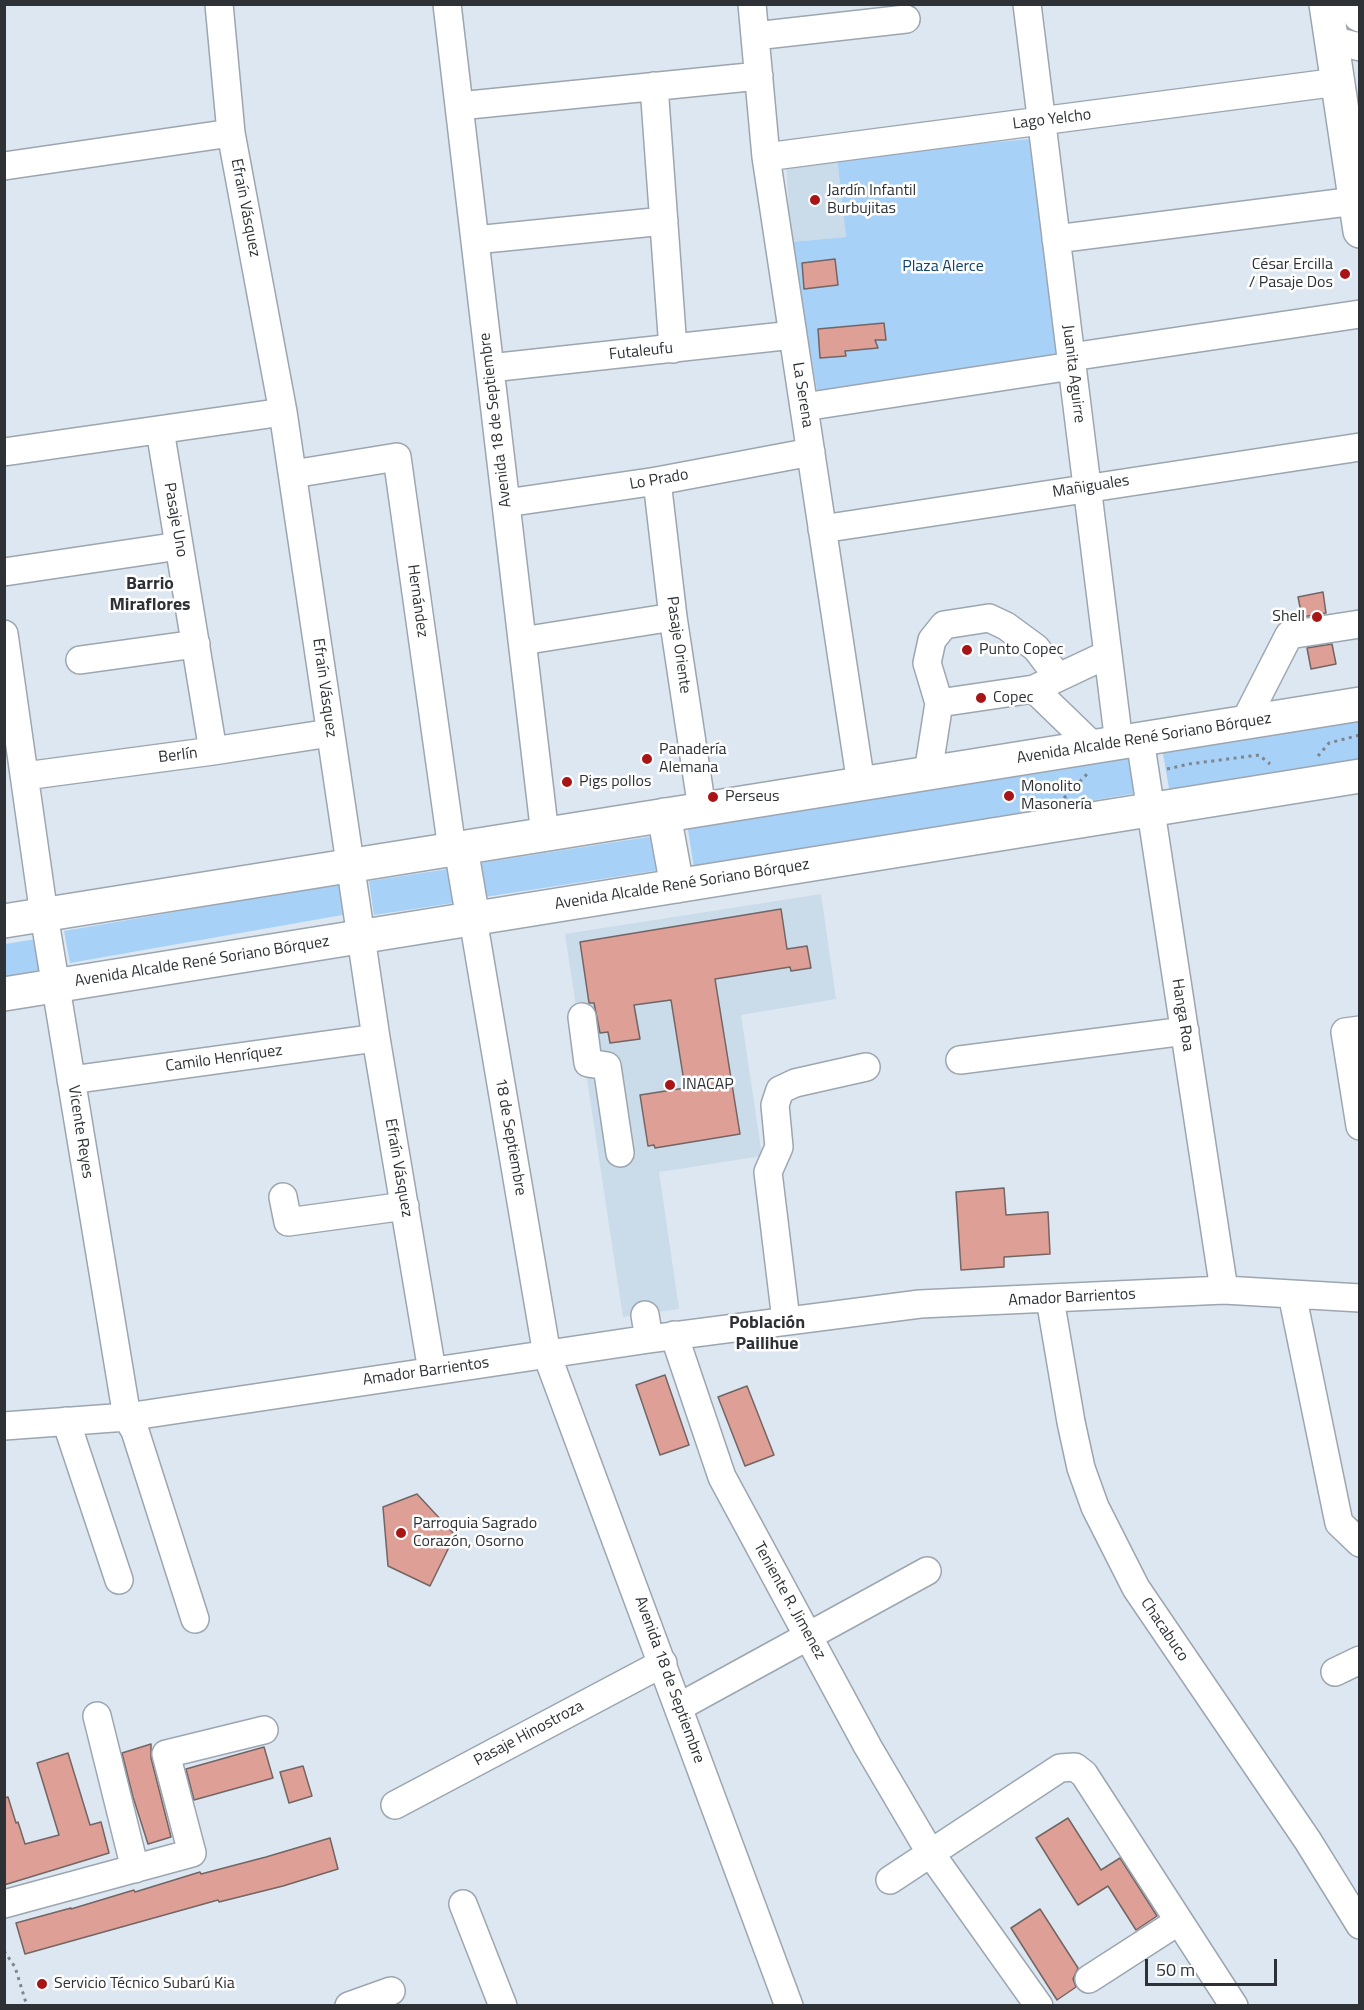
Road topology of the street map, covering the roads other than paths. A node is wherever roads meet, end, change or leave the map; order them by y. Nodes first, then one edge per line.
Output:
1 (219, 4) edge
2 (447, 4) edge
3 (752, 4) edge
4 (1028, 4) edge
5 (1326, 4) edge
6 (1358, 4) edge
7 (1359, 15) edge
8 (906, 19) dead end
9 (755, 36) junction
10 (1346, 44) edge
11 (759, 76) junction
12 (1338, 82) junction
13 (654, 87) junction
14 (459, 106) junction
15 (1041, 121) junction
16 (231, 133) junction
17 (766, 157) junction
18 (4, 166) edge
19 (1357, 216) edge
20 (664, 221) junction
21 (1056, 239) junction
22 (475, 240) junction
23 (1359, 314) edge
24 (793, 335) junction
25 (673, 349) junction
26 (1071, 362) junction
27 (490, 368) junction
28 (804, 407) junction
29 (283, 412) junction
30 (160, 430) junction
31 (1359, 447) edge
32 (4, 452) edge
33 (811, 452) junction
34 (293, 474) junction
35 (657, 481) junction
36 (1087, 487) junction
37 (506, 503) junction
38 (822, 529) junction
39 (179, 546) junction
40 (4, 572) edge
41 (673, 617) junction
42 (1359, 624) edge
43 (4, 634) edge
44 (522, 641) junction
45 (196, 644) junction
46 (1108, 654) junction
47 (80, 660) dead end
48 (1058, 677) junction
49 (1034, 689) junction
50 (939, 704) junction
51 (1359, 704) edge
52 (1244, 723) junction
53 (330, 733) junction
54 (1118, 743) junction
55 (213, 751) junction
56 (17, 769) edge
57 (928, 773) junction
58 (1359, 776) edge
59 (861, 784) junction
60 (702, 809) junction
61 (1150, 810) junction
62 (664, 815) junction
63 (545, 835) junction
64 (457, 849) junction
65 (350, 866) junction
66 (677, 886) junction
67 (44, 915) junction
68 (473, 919) junction
69 (4, 921) edge
70 (361, 937) junction
71 (56, 986) junction
72 (4, 994) edge
73 (582, 1017) dead end
74 (1185, 1030) junction
75 (1359, 1030) edge
76 (376, 1038) junction
77 (960, 1060) dead end
78 (866, 1067) dead end
79 (71, 1080) junction
80 (1359, 1126) edge
81 (620, 1153) dead end
82 (283, 1197) dead end
83 (405, 1206) junction
84 (1224, 1290) junction
85 (1292, 1294) junction
86 (1359, 1298) edge
87 (1050, 1299) junction
88 (786, 1320) junction
89 (656, 1330) junction
90 (547, 1355) junction
91 (432, 1371) junction
92 (127, 1417) junction
93 (66, 1420) junction
94 (4, 1426) edge
95 (1359, 1543) edge
96 (927, 1571) dead end
97 (119, 1580) dead end
98 (195, 1619) dead end
99 (808, 1635) junction
100 (1359, 1660) edge
101 (663, 1663) junction
102 (1335, 1672) dead end
103 (680, 1707) junction
104 (97, 1716) dead end
105 (264, 1730) dead end
106 (395, 1804) dead end
107 (931, 1854) junction
108 (135, 1869) junction
109 (890, 1880) dead end
110 (4, 1904) edge
111 (463, 1904) dead end
112 (1179, 1921) junction
113 (1359, 1925) edge
114 (1089, 1979) dead end
115 (392, 1991) dead end
116 (350, 2006) edge
117 (503, 2006) edge
118 (789, 2006) edge
119 (1039, 2006) edge
120 (1234, 2006) edge

1 - 16 street, Efraín Vásquez
2 - 14 street, Avenida 18 de Septiembre
3 - 9 street, La Serena
4 - 15 street, Juanita Aguirre
5 - 10 main road
6 - 7 main road
8 - 9 street
9 - 11 street, La Serena
10 - 12 main road
11 - 13 street
11 - 17 street, La Serena
12 - 15 street, Lago Yelcho
12 - 19 main road
13 - 14 street
13 - 20 street
14 - 22 street, Avenida 18 de Septiembre
15 - 17 street, Lago Yelcho
15 - 21 street, Juanita Aguirre
16 - 18 street
16 - 29 street, Efraín Vásquez
17 - 24 street, La Serena
19 - 21 street
20 - 22 street
20 - 25 street
21 - 26 street, Juanita Aguirre
22 - 27 street, Avenida 18 de Septiembre
23 - 26 street
24 - 25 street, Futaleufu
24 - 28 street, La Serena
25 - 27 street, Futaleufu
26 - 28 street
26 - 36 street, Juanita Aguirre
27 - 37 street, Avenida 18 de Septiembre
28 - 33 street, La Serena
29 - 30 street
29 - 34 street, Efraín Vásquez
30 - 32 street
30 - 39 street, Pasaje Uno
31 - 36 street, Mañiguales
33 - 35 street, Lo Prado
33 - 38 street, La Serena
34 - 53 street, Efraín Vásquez
34 - 64 street, Hernández
35 - 37 street, Lo Prado
35 - 41 street, Pasaje Oriente
36 - 38 street, Mañiguales
36 - 46 street, Juanita Aguirre
37 - 44 street, Avenida 18 de Septiembre
38 - 59 street, La Serena
39 - 40 street
39 - 45 street, Pasaje Uno
41 - 44 street
41 - 60 street, Pasaje Oriente
42 - 52 street
43 - 56 street, Vicente Reyes
44 - 63 street, Avenida 18 de Septiembre
45 - 47 street
45 - 55 street, Pasaje Uno
46 - 48 street
46 - 54 street, Juanita Aguirre
48 - 49 street
48 - 50 street
49 - 50 street
49 - 54 street
50 - 57 street
51 - 52 main road, Avenida Alcalde René Soriano Bórquez
52 - 54 main road, Avenida Alcalde René Soriano Bórquez
53 - 55 street, Berlín
53 - 65 street, Efraín Vásquez
54 - 57 main road, Avenida Alcalde René Soriano Bórquez
54 - 61 street, Hanga Roa
55 - 56 street, Berlín
56 - 67 street, Vicente Reyes
57 - 59 main road, Avenida Alcalde René Soriano Bórquez
58 - 61 main road, Avenida Alcalde René Soriano Bórquez
59 - 60 main road, Avenida Alcalde René Soriano Bórquez
60 - 62 main road, Avenida Alcalde René Soriano Bórquez
61 - 66 main road, Avenida Alcalde René Soriano Bórquez
61 - 74 street, Hanga Roa
62 - 63 main road, Avenida Alcalde René Soriano Bórquez
62 - 66 main road
63 - 64 main road, Avenida Alcalde René Soriano Bórquez
64 - 65 main road, Avenida Alcalde René Soriano Bórquez
64 - 68 main road
65 - 67 main road, Avenida Alcalde René Soriano Bórquez
65 - 70 street, Efraín Vásquez
66 - 68 main road, Avenida Alcalde René Soriano Bórquez
67 - 69 main road, Avenida Alcalde René Soriano Bórquez
67 - 71 street, Vicente Reyes
68 - 70 main road, Avenida Alcalde René Soriano Bórquez
68 - 90 street, 18 de Septiembre
70 - 71 main road, Avenida Alcalde René Soriano Bórquez
70 - 76 street, Efraín Vásquez
71 - 72 main road, Avenida Alcalde René Soriano Bórquez
71 - 79 street, Vicente Reyes
73 - 81 street
74 - 77 street
74 - 84 street, Hanga Roa
75 - 80 street
76 - 79 street, Camilo Henríquez
76 - 83 street, Efraín Vásquez
78 - 88 street
79 - 92 street, Vicente Reyes
82 - 83 street
83 - 91 street, Efraín Vásquez
84 - 85 street, Amador Barrientos
84 - 87 street, Amador Barrientos
85 - 86 street, Amador Barrientos
85 - 95 street
87 - 88 street, Amador Barrientos
87 - 113 street, Chacabuco
88 - 89 street, Amador Barrientos
89 - 90 street, Amador Barrientos
89 - 99 street, Teniente R. Jimenez
90 - 91 street, Amador Barrientos
90 - 101 street, Avenida 18 de Septiembre
91 - 92 street, Amador Barrientos
92 - 93 street, Amador Barrientos
92 - 98 street, Vicente Reyes
93 - 94 street, Amador Barrientos
93 - 97 street
96 - 99 street
99 - 103 street
99 - 107 street, Teniente R. Jimenez
100 - 102 street
101 - 103 street, Avenida 18 de Septiembre
101 - 106 street, Pasaje Hinostroza
103 - 118 street, Avenida 18 de Septiembre
104 - 108 street
105 - 108 street
107 - 109 street
107 - 112 street
107 - 119 street, Teniente R. Jimenez
108 - 110 street
111 - 117 street
112 - 114 street
112 - 120 street
115 - 116 street

